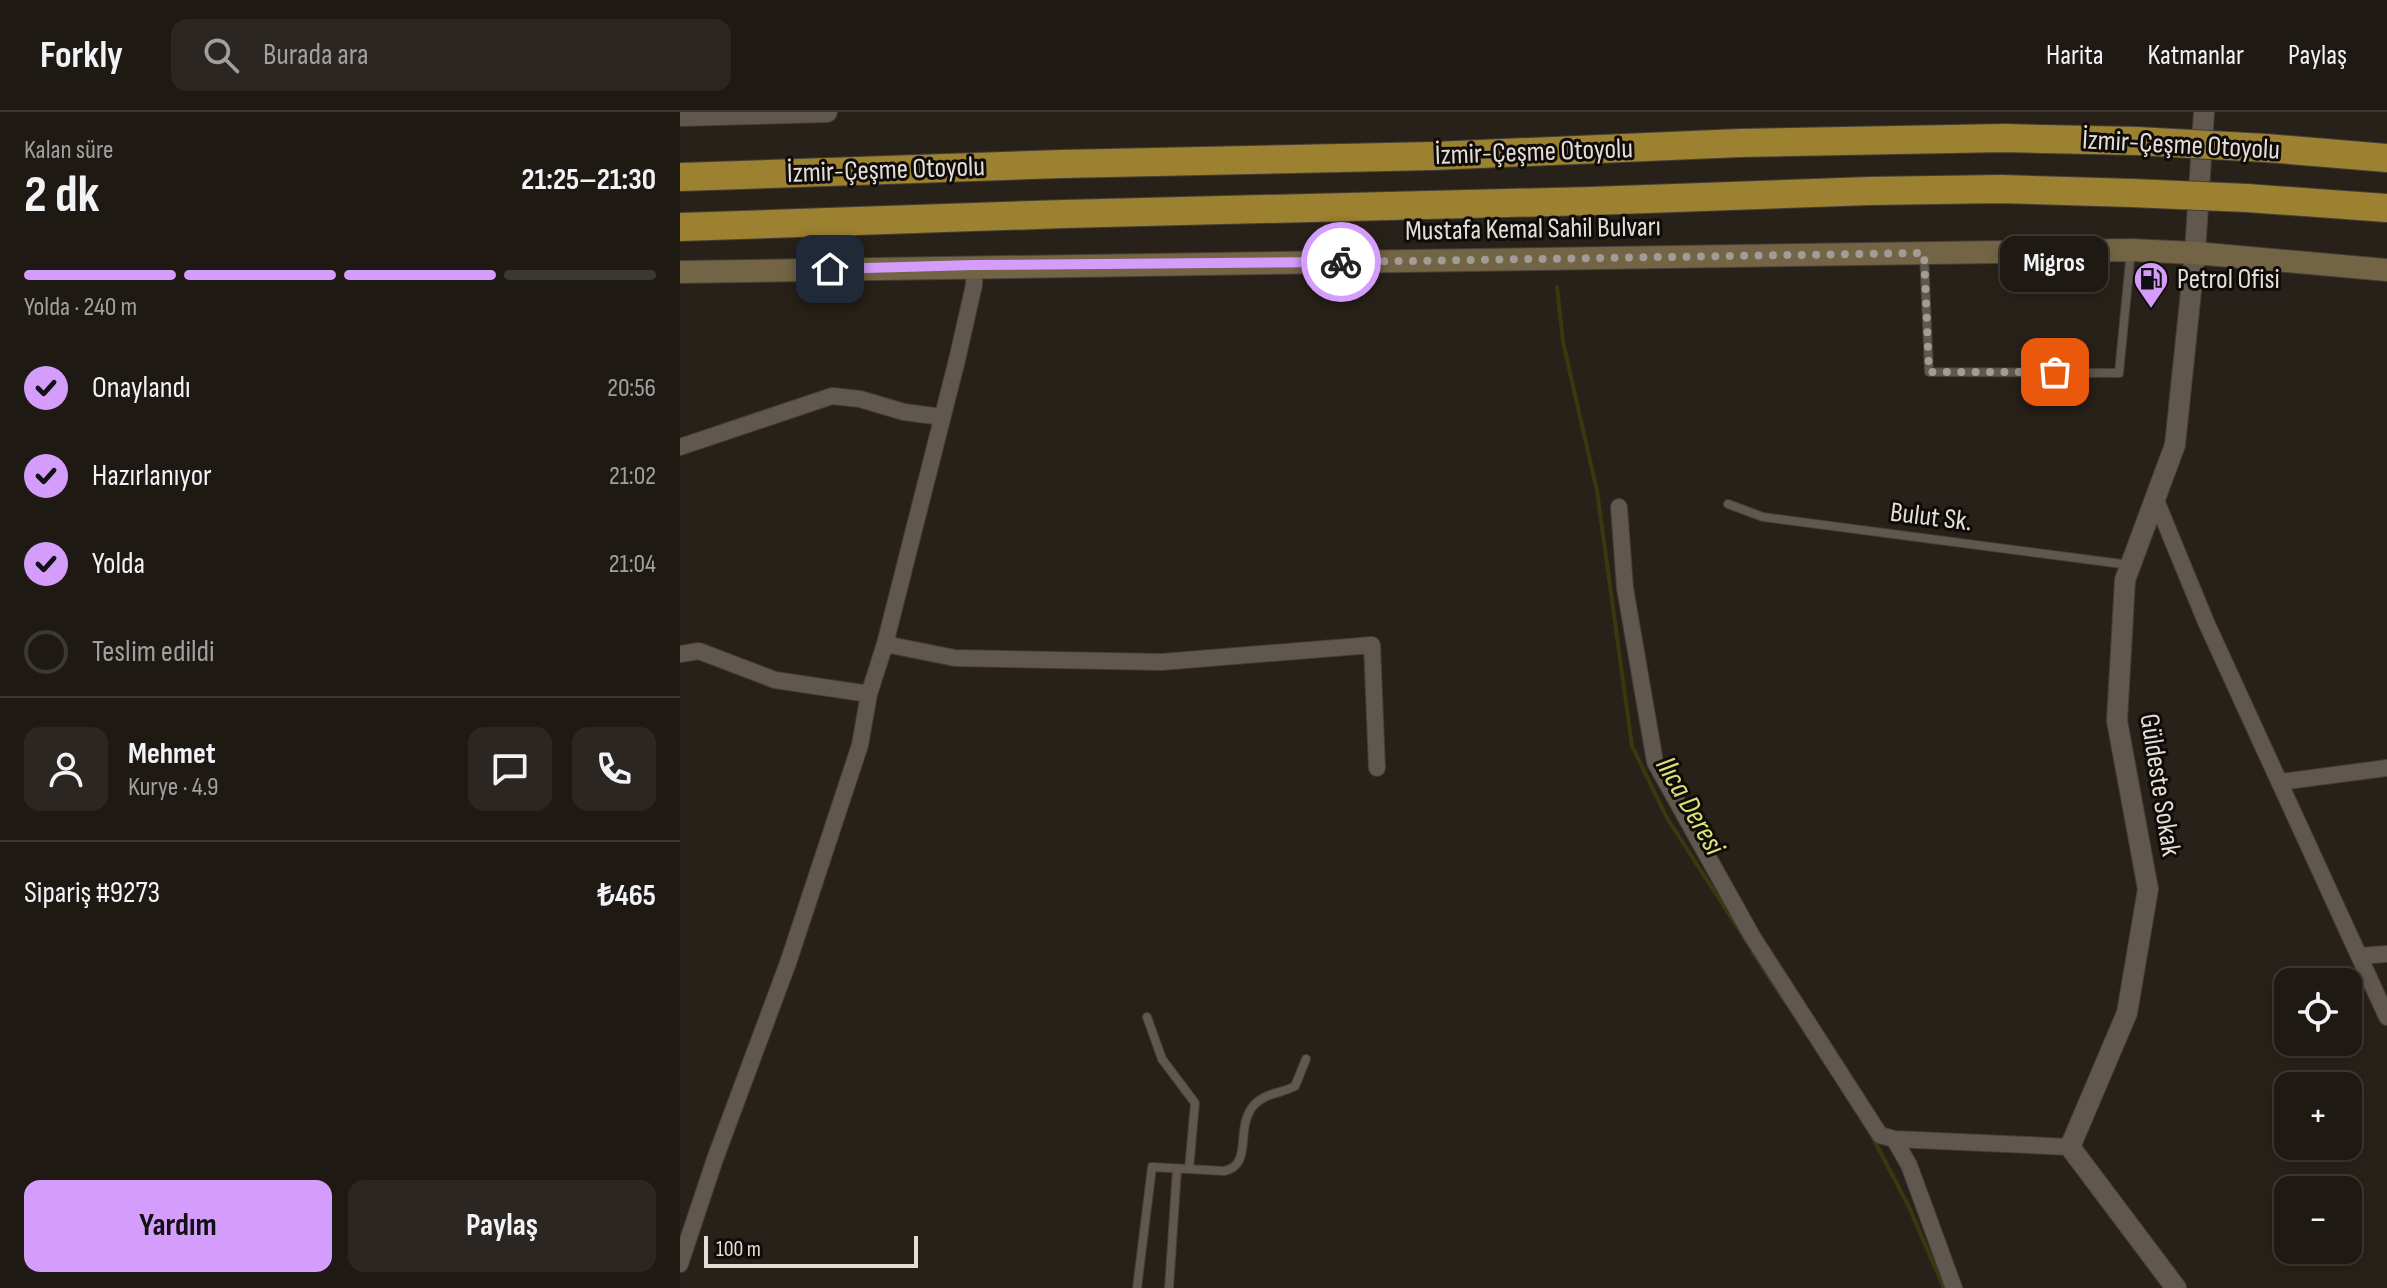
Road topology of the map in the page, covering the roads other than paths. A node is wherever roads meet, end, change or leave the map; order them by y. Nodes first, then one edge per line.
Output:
1 (827, 112) edge
2 (2204, 112) edge
3 (680, 116) edge
4 (2387, 158) edge
5 (680, 177) edge
6 (2387, 208) edge
7 (680, 227) edge
8 (2131, 250) junction
9 (1924, 253) junction
10 (2195, 253) junction
11 (974, 265) junction
12 (2387, 270) edge
13 (680, 272) edge
14 (942, 417) junction
15 (680, 447) edge
16 (2155, 498) junction
17 (1728, 504) dead end
18 (1619, 507) dead end
19 (2131, 565) junction
20 (885, 644) junction
21 (680, 654) edge
22 (869, 694) junction
23 (1377, 768) dead end
24 (2387, 768) edge
25 (2280, 782) junction
26 (2387, 954) edge
27 (2359, 956) junction
28 (1147, 1017) dead end
29 (2387, 1017) edge
30 (1306, 1059) dead end
31 (1894, 1139) junction
32 (2070, 1147) junction
33 (1177, 1169) junction
34 (1189, 1169) junction
35 (680, 1264) edge
36 (1137, 1288) edge
37 (1169, 1288) edge
38 (1954, 1288) edge
39 (2176, 1288) edge

1 - 3 street
2 - 10 street, Güldeste Sokak
4 - 5 highway, İzmir-Çeşme Otoyolu, bridge
6 - 7 highway, İzmir-Çeşme Otoyolu, bridge
8 - 9 main road, Mustafa Kemal Sahil Bulvarı
8 - 9 lane
8 - 10 main road, Mustafa Kemal Sahil Bulvarı
9 - 11 main road, Mustafa Kemal Sahil Bulvarı
10 - 12 main road, Mustafa Kemal Sahil Bulvarı
10 - 16 street, Güldeste Sokak
11 - 13 main road, Mustafa Kemal Sahil Bulvarı
11 - 14 street
14 - 15 street
14 - 20 street
16 - 19 street, Güldeste Sokak
16 - 25 street
17 - 19 lane, Bulut Sk.
18 - 31 street
19 - 32 street, Güldeste Sokak
20 - 22 street
20 - 23 street
21 - 22 street
22 - 35 street
24 - 25 street
25 - 27 street
26 - 27 street
27 - 29 street
28 - 34 lane
30 - 34 lane
31 - 32 street
31 - 38 street
32 - 39 street
33 - 34 lane
33 - 36 lane
33 - 37 lane

